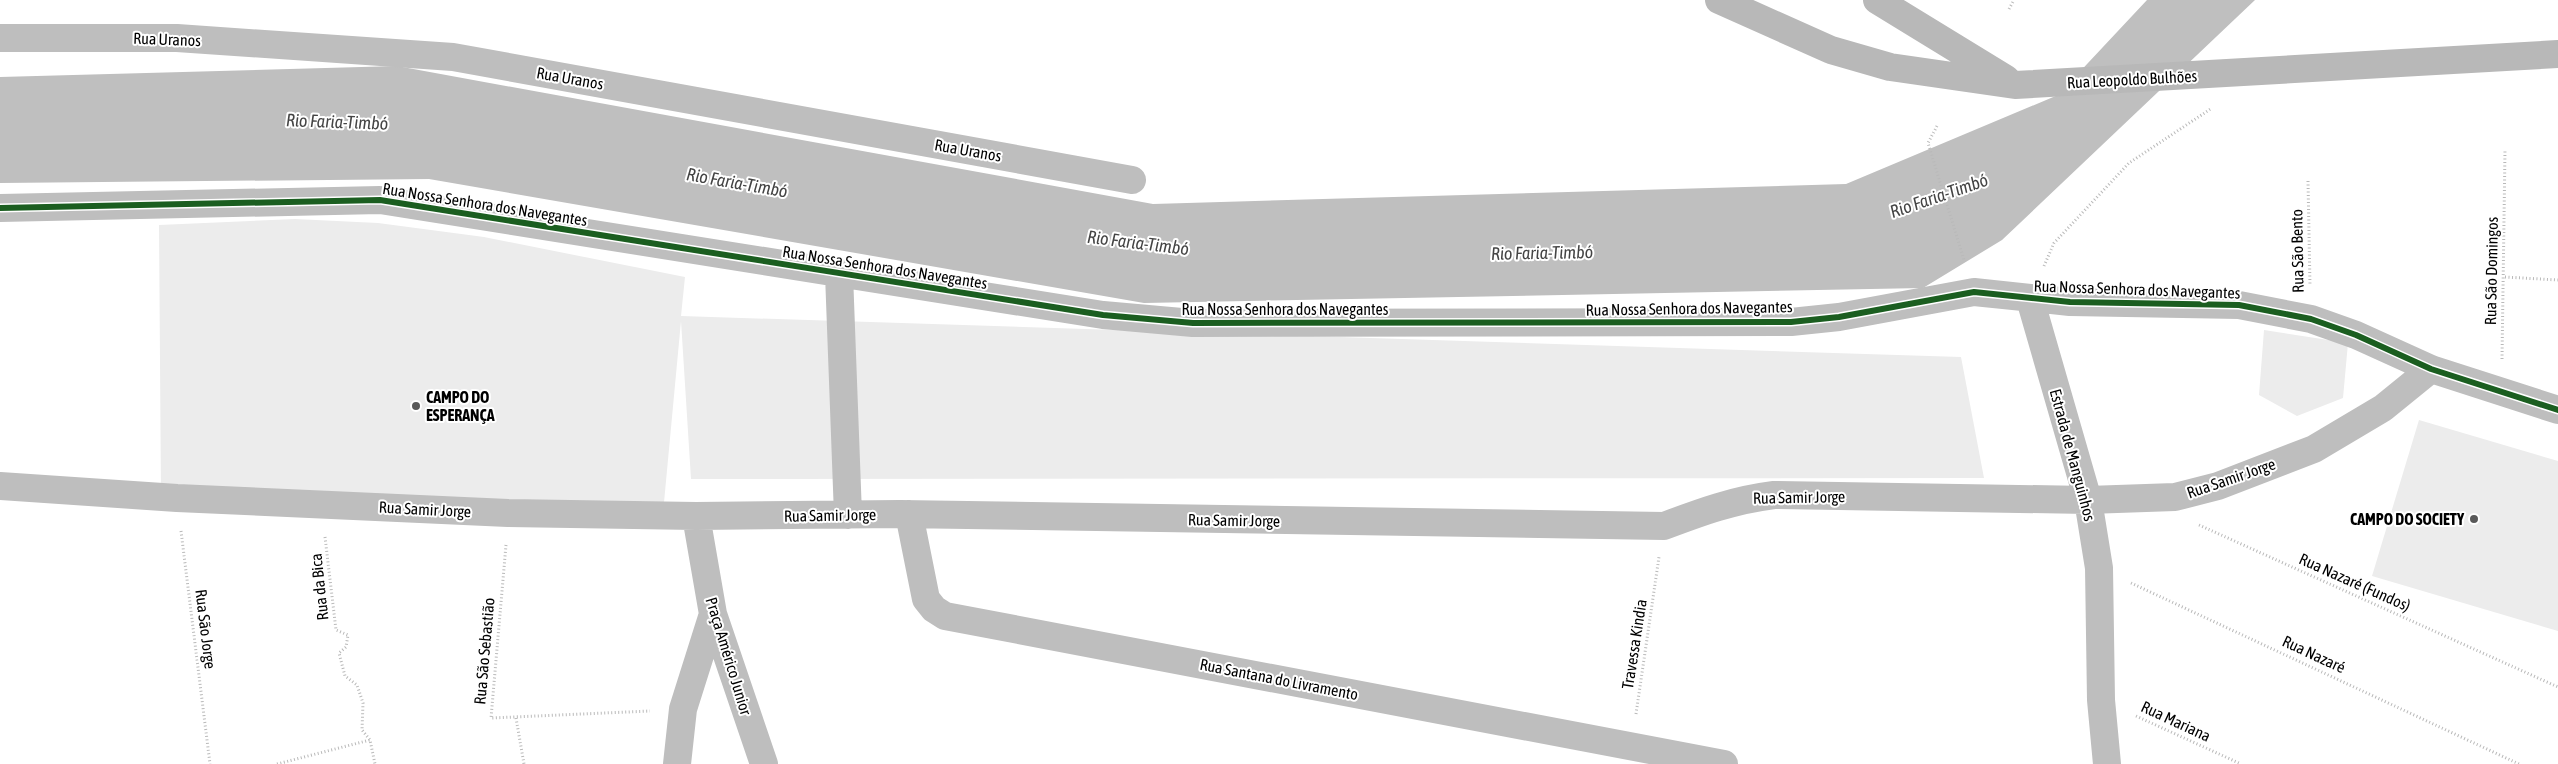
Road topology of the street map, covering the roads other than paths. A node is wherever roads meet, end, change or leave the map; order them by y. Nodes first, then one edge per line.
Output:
1 (1719, 0) edge
2 (1877, 0) edge
3 (0, 38) edge
4 (2558, 54) edge
5 (2015, 84) junction
6 (1132, 180) dead end
7 (0, 208) edge
8 (839, 274) junction
9 (2030, 299) junction
10 (2432, 369) junction
11 (2558, 410) edge
12 (0, 486) edge
13 (2088, 500) junction
14 (909, 514) junction
15 (848, 515) junction
16 (696, 516) junction
17 (714, 614) junction
18 (677, 764) edge
19 (764, 764) edge
20 (1724, 764) edge
21 (2107, 764) edge

1 - 5 main road, Rua Leopoldo Bulhões
2 - 5 main road
3 - 6 street, Rua Uranos
4 - 5 main road, Rua Leopoldo Bulhões
7 - 8 street, Rua Nossa Senhora dos Navegantes
8 - 9 street, Rua Nossa Senhora dos Navegantes
8 - 15 street
9 - 10 street, Rua Nossa Senhora dos Navegantes
9 - 13 street, Estrada de Manguinhos
10 - 11 street, Rua Nossa Senhora dos Navegantes
10 - 13 street, Rua Samir Jorge
12 - 16 street, Rua Samir Jorge
13 - 14 street, Rua Samir Jorge
13 - 21 street, Estrada de Manguinhos
14 - 15 street, Rua Samir Jorge
14 - 20 street, Rua Santana do Livramento
15 - 16 street, Rua Samir Jorge
16 - 17 street, Praça Américo Junior
17 - 18 street
17 - 19 street, Praça Américo Junior

